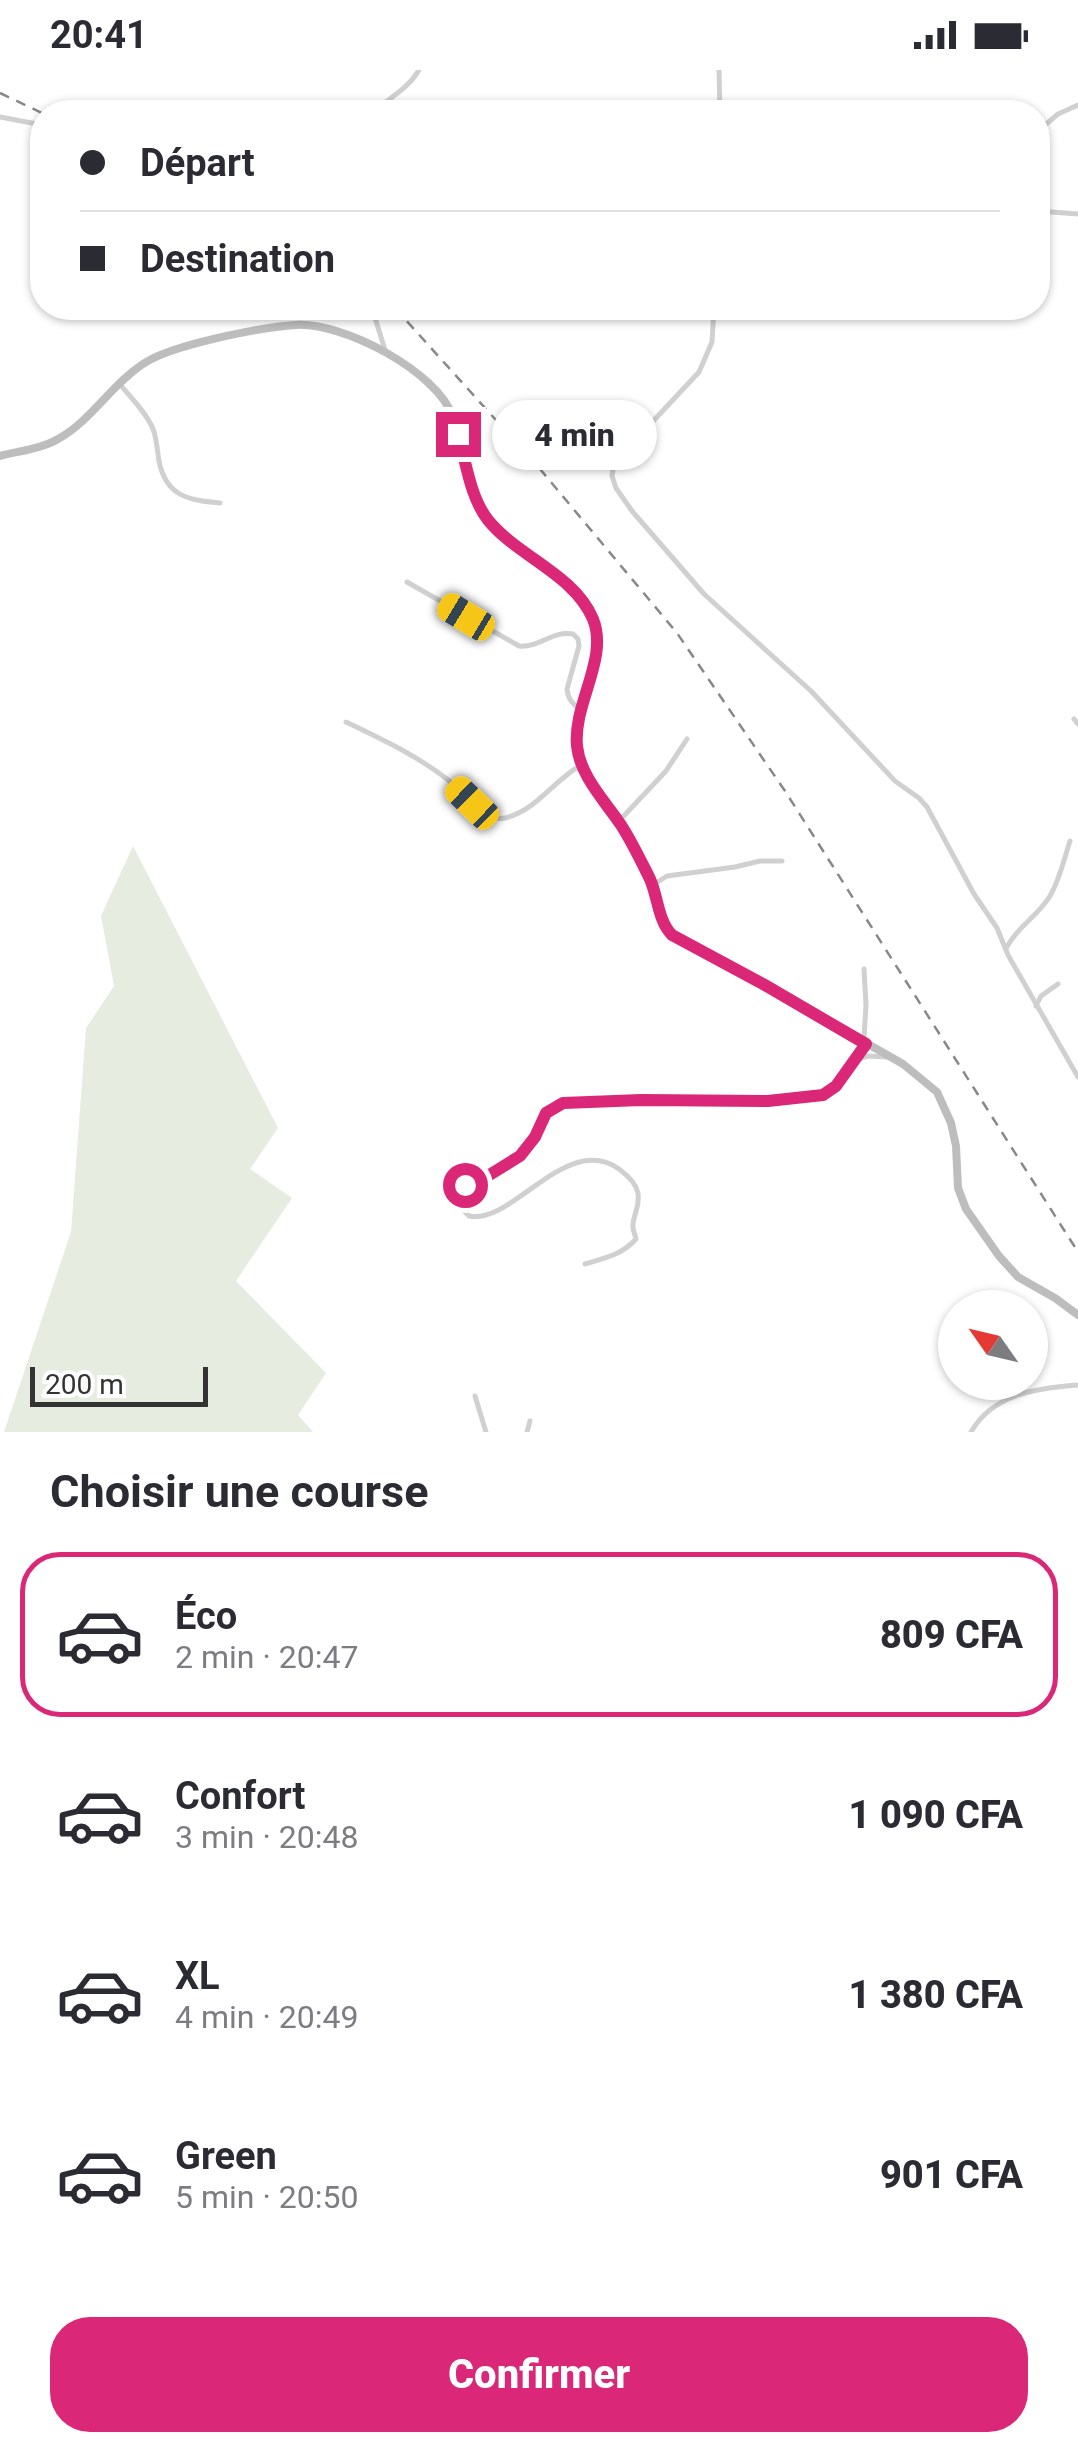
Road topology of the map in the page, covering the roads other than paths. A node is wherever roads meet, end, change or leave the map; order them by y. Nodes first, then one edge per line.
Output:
1 (419, 70) edge
2 (719, 70) edge
3 (386, 100) edge
4 (720, 100) edge
5 (1078, 105) edge
6 (0, 116) edge
7 (1050, 121) edge
8 (30, 122) edge
9 (1050, 213) edge
10 (1078, 214) edge
11 (376, 320) edge
12 (713, 320) edge
13 (385, 350) junction
14 (119, 382) junction
15 (0, 456) edge
16 (220, 503) dead end
17 (407, 582) dead end
18 (580, 710) junction
19 (346, 722) dead end
20 (687, 738) dead end
21 (581, 765) junction
22 (619, 821) junction
23 (1070, 840) dead end
24 (782, 861) dead end
25 (652, 885) junction
26 (1008, 955) junction
27 (864, 969) dead end
28 (1058, 984) dead end
29 (1036, 1006) junction
30 (866, 1044) junction
31 (890, 1057) junction
32 (855, 1060) junction
33 (1078, 1077) edge
34 (585, 1264) dead end
35 (1078, 1315) edge
36 (1078, 1386) edge
37 (475, 1396) dead end
38 (530, 1421) dead end
39 (486, 1432) edge
40 (526, 1432) edge
41 (971, 1432) edge

1 - 3 street
2 - 4 street
5 - 7 street
6 - 8 street
9 - 10 street
11 - 13 street
12 - 26 street
13 - 14 street
13 - 18 street
14 - 15 street
14 - 16 street
17 - 18 street
18 - 21 street
19 - 21 street
20 - 22 street
21 - 22 street
22 - 25 street
23 - 26 street
24 - 25 street
25 - 30 street
26 - 29 street
27 - 30 street
28 - 29 street
29 - 33 street
30 - 31 street
30 - 32 street
31 - 32 street
31 - 35 street
32 - 34 street
36 - 41 street
37 - 39 street
38 - 40 street

